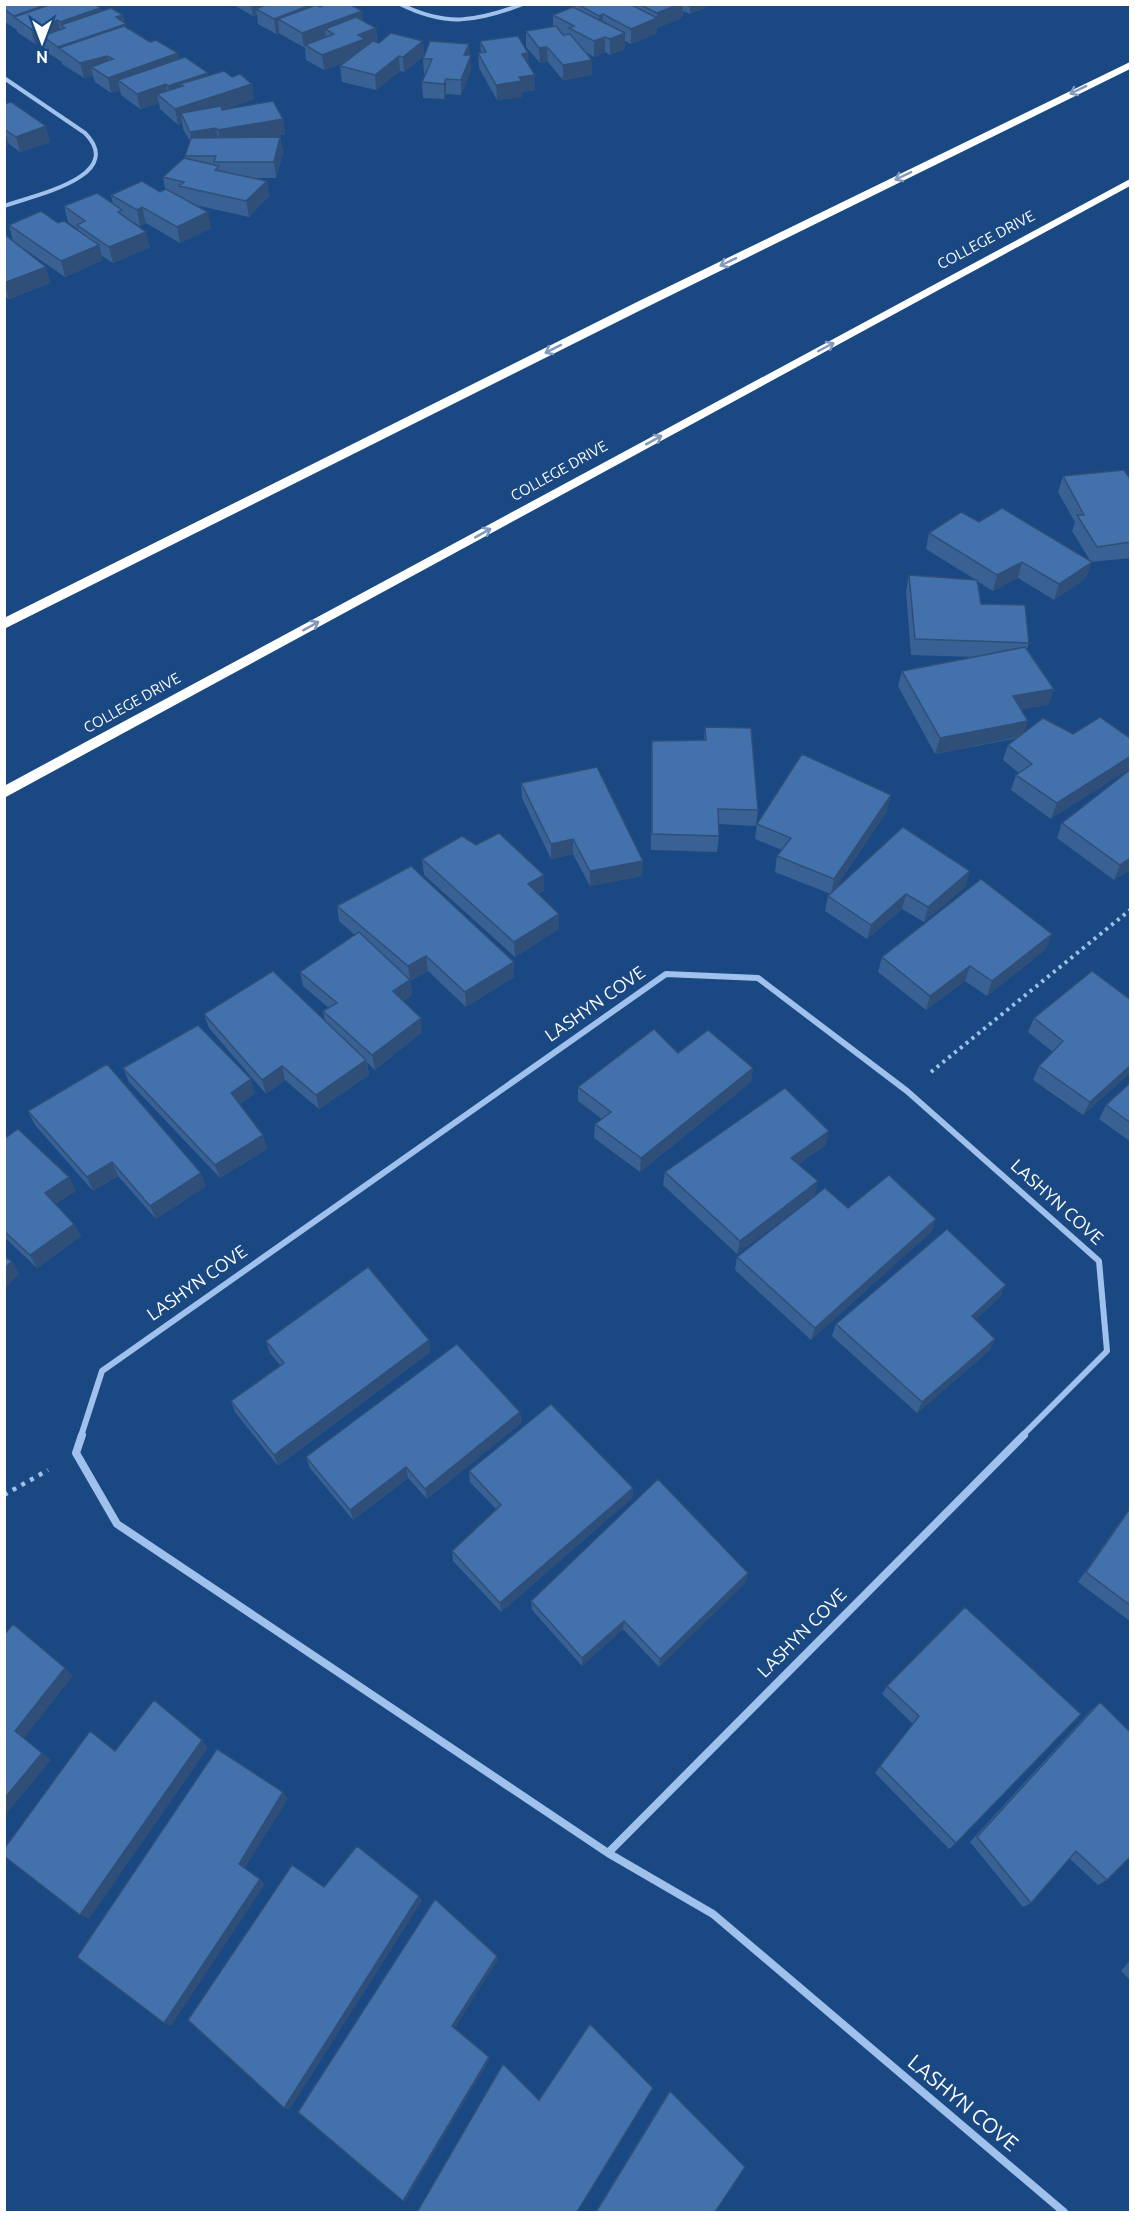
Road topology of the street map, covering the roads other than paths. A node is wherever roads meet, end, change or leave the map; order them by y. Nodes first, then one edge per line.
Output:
1 (400, 4) edge
2 (523, 4) edge
3 (1131, 65) edge
4 (4, 78) edge
5 (1131, 183) edge
6 (4, 206) edge
7 (4, 624) edge
8 (260, 654) junction
9 (4, 793) edge
10 (4, 804) edge
11 (608, 1853) junction
12 (1064, 2212) edge

1 - 2 street
3 -> 7 highway
4 - 6 street
8 -> 5 highway, COLLEGE DRIVE
8 - 9 highway, COLLEGE DRIVE
8 - 10 highway
11 - 11 street, LASHYN COVE
11 - 12 street, LASHYN COVE

